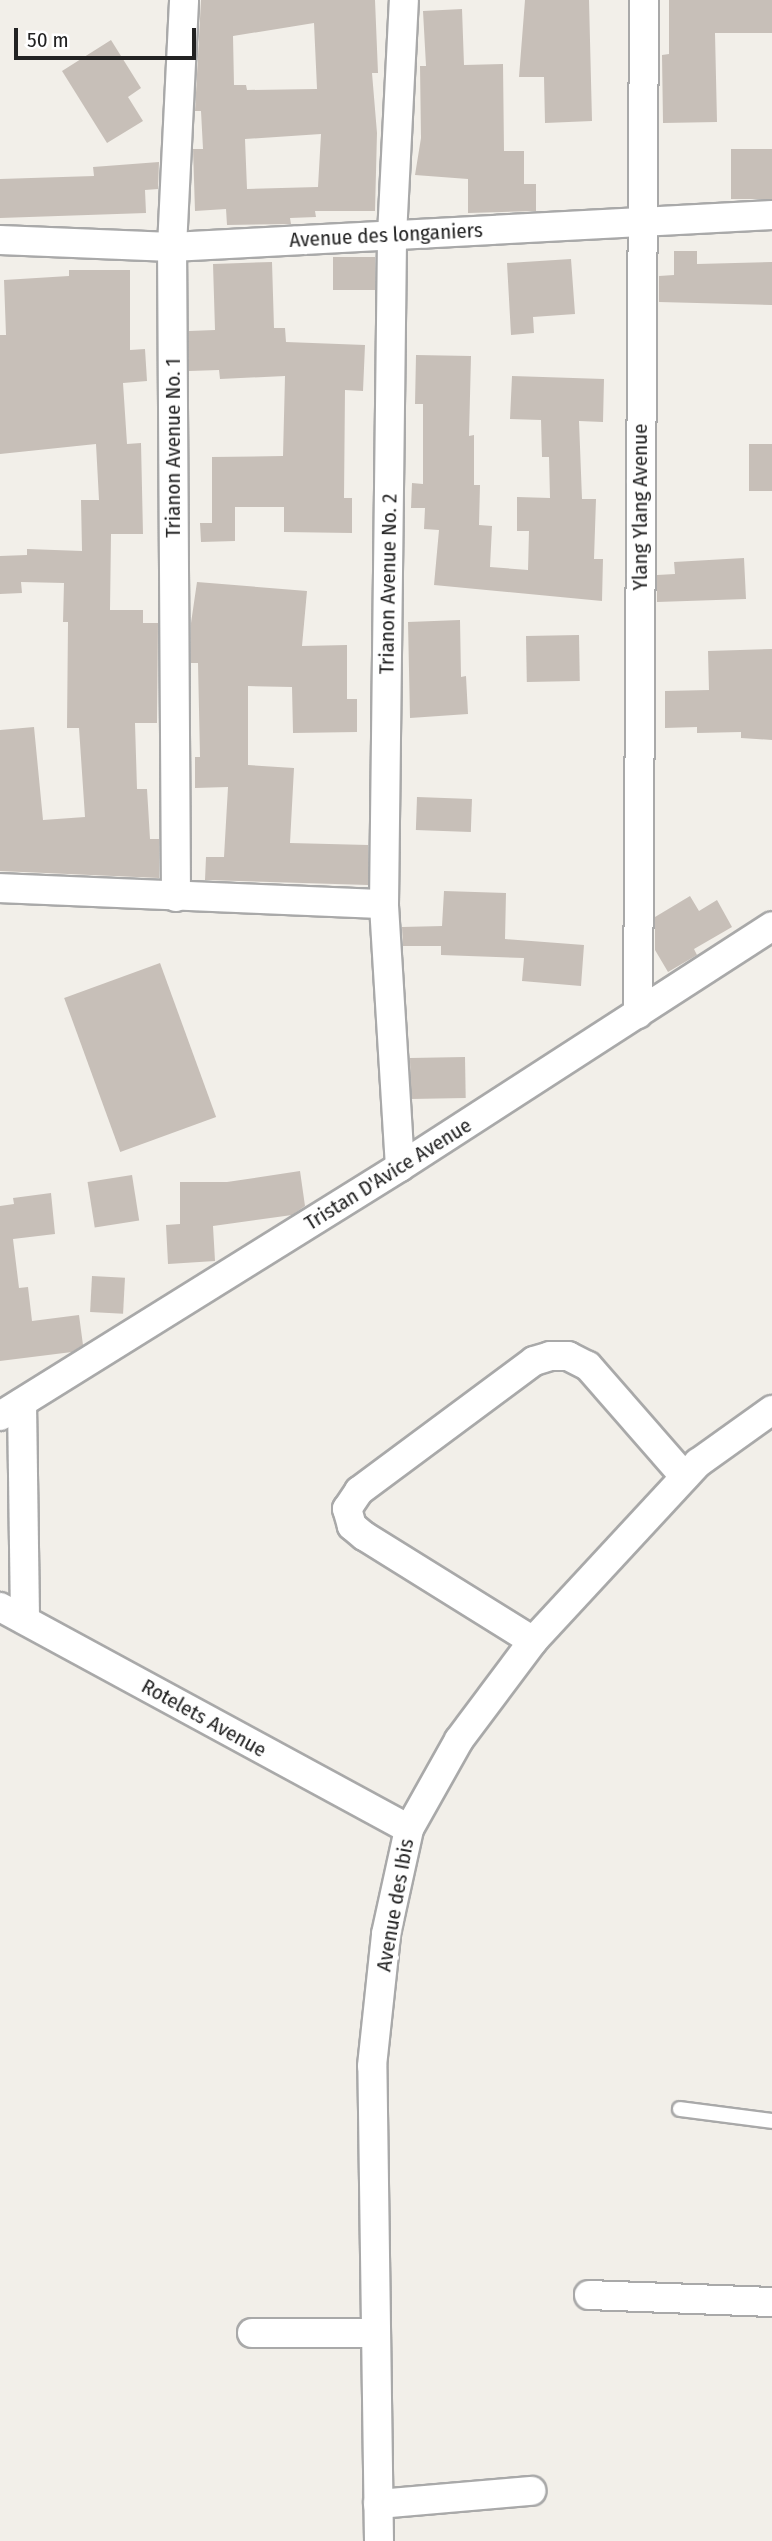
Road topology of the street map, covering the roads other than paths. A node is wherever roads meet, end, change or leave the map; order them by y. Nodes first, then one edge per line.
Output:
1 (184, 0) edge
2 (404, 0) edge
3 (644, 0) edge
4 (772, 215) edge
5 (641, 220) junction
6 (392, 235) junction
7 (0, 240) edge
8 (172, 247) junction
9 (0, 888) edge
10 (176, 897) junction
11 (384, 904) junction
12 (772, 926) edge
13 (638, 1014) junction
14 (400, 1167) junction
15 (11, 1410) edge
16 (772, 1410) edge
17 (685, 1477) junction
18 (12, 1614) edge
19 (533, 1641) junction
20 (409, 1829) junction
21 (680, 2109) dead end
22 (772, 2121) edge
23 (589, 2295) dead end
24 (772, 2302) edge
25 (252, 2333) dead end
26 (375, 2333) junction
27 (531, 2491) dead end
28 (378, 2504) junction
29 (379, 2541) edge

1 - 8 street, Trianon Avenue No. 1
2 - 6 street, Trianon Avenue No. 2
3 - 5 street, Ylang Ylang Avenue
4 - 5 street, Avenue des longaniers
5 - 6 street, Avenue des longaniers
5 - 13 street, Ylang Ylang Avenue
6 - 8 street, Avenue des longaniers
6 - 11 street, Trianon Avenue No. 2
7 - 8 street, Avenue des longaniers
8 - 10 street, Trianon Avenue No. 1
9 - 10 street
10 - 11 street
11 - 14 street, Trianon Avenue No. 2
12 - 13 street, Tristan D'Avice Avenue
13 - 14 street, Tristan D'Avice Avenue
14 - 15 street, Tristan D'Avice Avenue
15 - 18 street
16 - 17 street, Avenue des Ibis
17 - 19 street, Avenue des Ibis
17 - 19 street
18 - 20 street, Rotelets Avenue
19 - 20 street, Avenue des Ibis
20 - 26 street, Avenue des Ibis
21 - 22 lane
23 - 24 street
25 - 26 street
26 - 28 street, Avenue des Ibis
27 - 28 street
28 - 29 street, Avenue des Ibis

